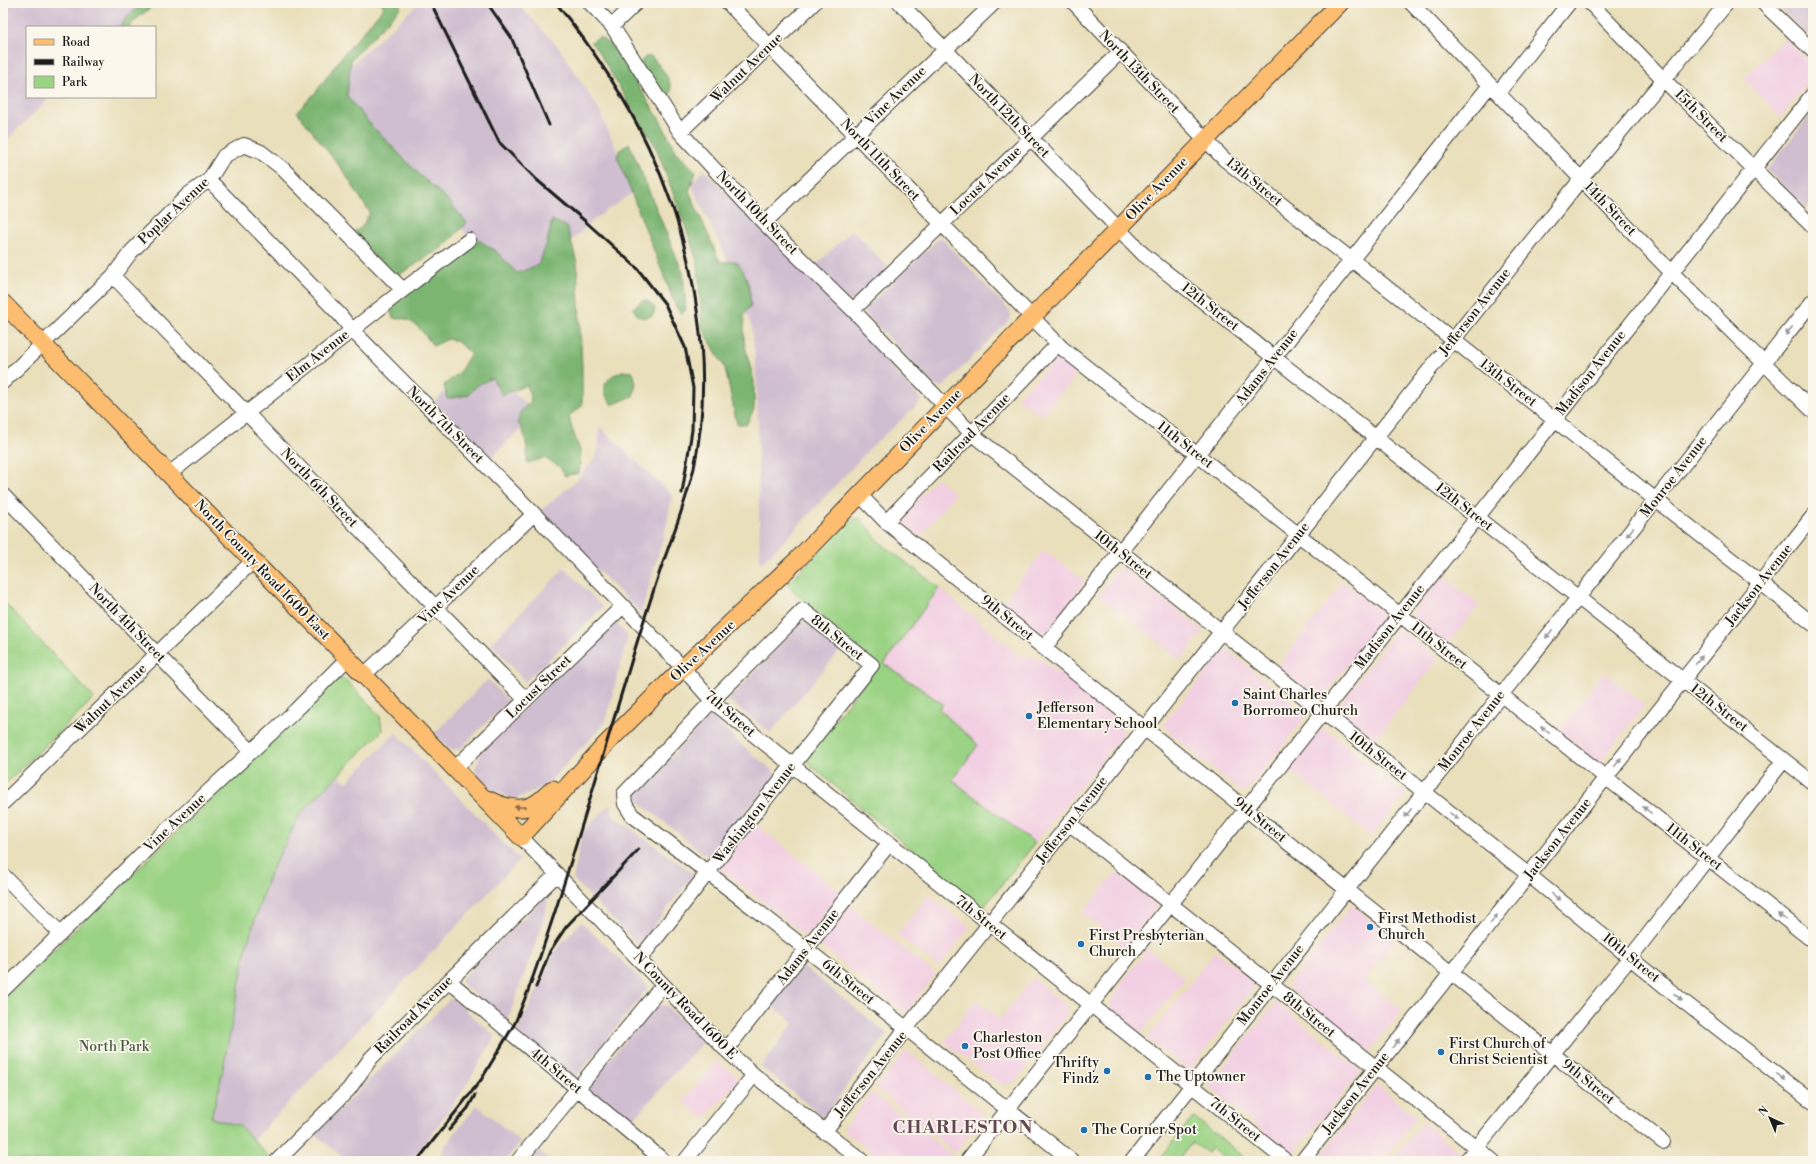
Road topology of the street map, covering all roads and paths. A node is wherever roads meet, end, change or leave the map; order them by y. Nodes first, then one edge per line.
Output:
1 (590, 3) edge
2 (636, 3) edge
3 (728, 3) edge
4 (814, 3) edge
5 (900, 3) edge
6 (994, 3) edge
7 (1074, 3) edge
8 (1340, 3) edge
9 (1411, 3) edge
10 (1570, 3) edge
11 (1590, 3) edge
12 (1727, 3) edge
13 (1763, 3) edge
14 (612, 26) junction
15 (770, 46) junction
16 (945, 49) junction
17 (1813, 51) edge
18 (1120, 52) junction
19 (1664, 79) junction
20 (1494, 89) junction
21 (1813, 94) edge
22 (680, 132) junction
23 (856, 135) junction
24 (1031, 138) junction
25 (1205, 140) junction
26 (1754, 168) junction
27 (1581, 179) junction
28 (209, 180) junction
29 (764, 223) junction
30 (942, 224) junction
31 (1813, 227) edge
32 (1119, 228) junction
33 (469, 240) dead end
34 (1352, 260) junction
35 (1671, 272) junction
36 (113, 276) junction
37 (403, 290) junction
38 (1813, 301) edge
39 (3, 303) edge
40 (853, 310) junction
41 (1032, 317) junction
42 (352, 330) junction
43 (1453, 340) junction
44 (42, 343) junction
45 (1058, 344) junction
46 (1275, 358) junction
47 (1764, 362) junction
48 (3, 382) edge
49 (946, 406) junction
50 (1813, 411) edge
51 (246, 413) junction
52 (1554, 420) junction
53 (972, 434) junction
54 (1376, 438) junction
55 (1197, 455) junction
56 (169, 474) junction
57 (3, 495) edge
58 (860, 495) junction
59 (1656, 500) junction
60 (534, 514) junction
61 (1813, 516) edge
62 (1477, 518) junction
63 (886, 522) junction
64 (1299, 535) junction
65 (1120, 553) junction
66 (253, 561) junction
67 (1760, 583) junction
68 (1578, 598) junction
69 (623, 606) junction
70 (436, 607) junction
71 (1400, 615) junction
72 (1813, 624) edge
73 (1221, 632) junction
74 (1044, 648) junction
75 (158, 654) junction
76 (348, 658) junction
77 (872, 666) joint
78 (683, 668) junction
79 (364, 675) junction
80 (1683, 680) junction
81 (1501, 695) junction
82 (526, 700) junction
83 (712, 701) junction
84 (1323, 712) junction
85 (1145, 728) junction
86 (251, 751) junction
87 (1784, 760) junction
88 (588, 766) junction
89 (792, 766) junction
90 (454, 769) junction
91 (1606, 778) junction
92 (1813, 783) edge
93 (1424, 792) junction
94 (481, 796) junction
95 (3, 803) edge
96 (1246, 809) junction
97 (1070, 824) junction
98 (521, 837) junction
99 (889, 844) junction
100 (1707, 858) junction
101 (708, 872) junction
102 (556, 874) junction
103 (3, 875) edge
104 (1529, 875) junction
105 (1347, 889) junction
106 (1171, 904) junction
107 (990, 925) junction
108 (60, 934) junction
109 (1813, 941) edge
110 (806, 949) junction
111 (1630, 958) junction
112 (639, 960) junction
113 (1451, 973) junction
114 (449, 981) junction
115 (663, 985) junction
116 (1272, 985) junction
117 (3, 990) edge
118 (1091, 1005) junction
119 (907, 1029) junction
120 (726, 1050) junction
121 (1552, 1053) junction
122 (1376, 1068) junction
123 (754, 1075) junction
124 (1191, 1086) junction
125 (578, 1090) junction
126 (1813, 1102) edge
127 (1008, 1110) junction
128 (824, 1132) junction
129 (1663, 1142) dead end
130 (1477, 1148) junction
131 (277, 1161) edge
132 (518, 1161) edge
133 (664, 1161) edge
134 (684, 1161) edge
135 (862, 1161) edge
136 (967, 1161) edge
137 (1072, 1161) edge
138 (1132, 1161) edge
139 (1286, 1161) edge
140 (1302, 1161) edge
141 (1466, 1161) edge
142 (1492, 1161) edge

1 - 14 street, North 10th Street
2 - 14 street
3 - 15 street, North 11th Street
4 - 15 street, Walnut Avenue
5 - 16 street, North 12th Street
6 - 16 street, Vine Avenue
7 - 18 street, North 13th Street
8 - 25 main road, Olive Avenue
9 - 20 street, 14th Street
10 - 20 street, Adams Avenue
11 - 19 street, 15th Street
12 - 19 street, Jefferson Avenue
13 - 17 street
14 - 22 street, North 10th Street
15 - 22 street, Walnut Avenue
15 - 23 street, North 11th Street
16 - 23 street, Vine Avenue
16 - 24 street, North 12th Street
18 - 24 street, Locust Avenue
18 - 25 street, North 13th Street
19 - 26 street, 15th Street
19 - 27 street, Jefferson Avenue
20 - 27 street, 14th Street
20 - 34 street, Adams Avenue
21 - 26 street, Madison Avenue
22 - 29 street, North 10th Street
23 - 29 street, Vine Avenue
23 - 30 street, North 11th Street
24 - 30 street, Locust Avenue
24 - 32 street, North 12th Street
25 - 32 main road, Olive Avenue
25 - 34 street, 13th Street
26 - 31 street, 15th Street
26 - 35 street, Madison Avenue
27 - 35 street, 14th Street
27 - 43 street, Jefferson Avenue
28 - 36 street, Poplar Avenue
28 - 37 street, Poplar Avenue
28 - 42 street, North 7th Street
29 - 40 street, North 10th Street
30 - 40 street, Locust Avenue
30 - 41 street, North 11th Street
32 - 41 main road, Olive Avenue
32 - 46 street, 12th Street
33 - 37 street, Elm Avenue
34 - 43 street, 13th Street
34 - 46 street, Adams Avenue
35 - 47 street, 14th Street
35 - 52 street, Madison Avenue
36 - 44 street, Poplar Avenue
36 - 51 street, North 6th Street
37 - 42 street, Elm Avenue
38 -> 47 street, Monroe Avenue
39 - 44 main road, North County Road 1600 East
40 - 49 street, North 10th Street
41 - 45 street, 11th Street
41 - 49 main road, Olive Avenue
42 - 51 street, Elm Avenue
42 - 60 street, North 7th Street
43 - 52 street, 13th Street
43 - 54 street, Jefferson Avenue
44 - 48 street, Poplar Avenue
44 - 56 main road, North County Road 1600 East
45 - 53 street, Railroad Avenue
45 - 55 street, 11th Street
46 - 54 street, 12th Street
46 - 55 street, Adams Avenue
47 - 50 street, 14th Street
47 - 59 street, Monroe Avenue
49 - 53 street, 10th Street
49 - 58 main road, Olive Avenue
51 - 56 street, Elm Avenue
51 - 70 street, North 6th Street
52 - 59 street, 13th Street
52 - 62 street, Madison Avenue
53 - 63 street, Railroad Avenue
53 - 65 street, 10th Street
54 - 62 street, 12th Street
54 - 64 street, Jefferson Avenue
55 - 64 street, 11th Street
55 - 65 street, Adams Avenue
56 - 66 main road, North County Road 1600 East
57 - 75 street, North 4th Street
58 - 63 street, 9th Street
58 - 78 main road, Olive Avenue
59 - 67 street, 13th Street
59 -> 68 street, Monroe Avenue
60 - 69 street, North 7th Street
60 - 70 street, Vine Avenue
61 - 67 street, Jackson Avenue
62 - 68 street, 12th Street
62 - 71 street, Madison Avenue
63 - 74 street, 9th Street
64 - 71 street, 11th Street
64 - 73 street, Jefferson Avenue
65 - 73 street, 10th Street
65 - 74 street, Adams Avenue
66 - 75 street, Walnut Avenue
66 - 76 main road, North County Road 1600 East
67 - 72 street, 13th Street
80 -> 67 street, Jackson Avenue
68 - 80 street, 12th Street
68 -> 81 street, Monroe Avenue
69 - 78 street, North 7th Street
69 - 82 street, Locust Street
70 - 79 street, Vine Avenue
70 - 82 street, North 6th Street
71 - 81 street, 11th Street
71 - 84 street, Madison Avenue
73 - 84 street, 10th Street
73 - 85 street, Jefferson Avenue
74 - 85 street, 9th Street
75 - 86 street, North 4th Street
75 - 95 street, Walnut Avenue
76 - 79 main road, North County Road 1600 East
76 - 86 street, Vine Avenue
77 - 83 street, 8th Street
77 - 89 street, Washington Avenue
78 - 83 street, 7th Street
78 - 88 main road, Olive Avenue
79 - 90 main road, North County Road 1600 East
80 - 87 street, 12th Street
91 -> 80 street, Jackson Avenue
91 -> 81 street, 11th Street
81 - 93 street, Monroe Avenue
82 - 90 street, Locust Street
83 - 89 street, 7th Street
83 - 101 street, 6th Street
84 - 93 street, 10th Street
84 - 96 street, Madison Avenue
85 - 96 street, 9th Street
85 - 97 street, Jefferson Avenue
86 - 108 street, Vine Avenue
87 - 92 street, 12th Street
87 - 100 street
88 -> 94 main road
88 - 98 main road, Olive Avenue
89 - 99 street, 7th Street
89 - 101 street, Washington Avenue
90 - 94 main road, North County Road 1600 East
100 -> 91 street, 11th Street
91 - 104 street, Jackson Avenue
93 -> 104 street, 10th Street
93 -> 105 street, Monroe Avenue
94 - 98 main road, North County Road 1600 East
96 - 105 street, 9th Street
96 - 106 street, Madison Avenue
97 - 106 street, 8th Street
97 - 107 street, Jefferson Avenue
98 - 102 street, N County Road 1600 E
99 - 107 street, 7th Street
99 - 110 street, Adams Avenue
109 -> 100 street, 11th Street
100 - 111 street
101 - 110 street, 6th Street
101 - 112 street, Washington Avenue
102 - 112 street, N County Road 1600 E
102 - 114 street, Railroad Avenue
103 - 108 street
104 -> 111 street, 10th Street
113 -> 104 street, Jackson Avenue
105 - 113 street, 9th Street
105 - 116 street, Monroe Avenue
106 - 116 street, 8th Street
106 - 118 street, Madison Avenue
107 - 118 street, 7th Street
107 - 119 street, Jefferson Avenue
108 - 117 street, Vine Avenue
110 - 119 street, 6th Street
110 - 120 street, Adams Avenue
111 - 121 street
111 -> 126 street, 10th Street
112 - 115 street, N County Road 1600 E
113 - 121 street, 9th Street
122 -> 113 street, Jackson Avenue
114 - 125 street, 4th Street
114 - 131 street, Railroad Avenue
115 - 120 street, N County Road 1600 E
115 - 125 street
116 - 122 street, 8th Street
116 - 124 street, Monroe Avenue
118 - 124 street, 7th Street
118 - 127 street, Madison Avenue
119 - 127 street, 6th Street
119 - 128 street, Jefferson Avenue
120 - 123 street, N County Road 1600 E
121 - 129 street, 9th Street
121 - 130 street
122 - 130 street, 8th Street
122 - 140 street, Jackson Avenue
123 - 128 street, N County Road 1600 E
123 - 134 street
124 - 138 street, Monroe Avenue
124 - 139 street, 7th Street
125 - 132 street
125 - 133 street, 4th Street
127 - 136 street, Madison Avenue
127 - 137 street, 6th Street
128 - 135 street, N County Road 1600 E
130 - 141 street
130 - 142 street, 8th Street

